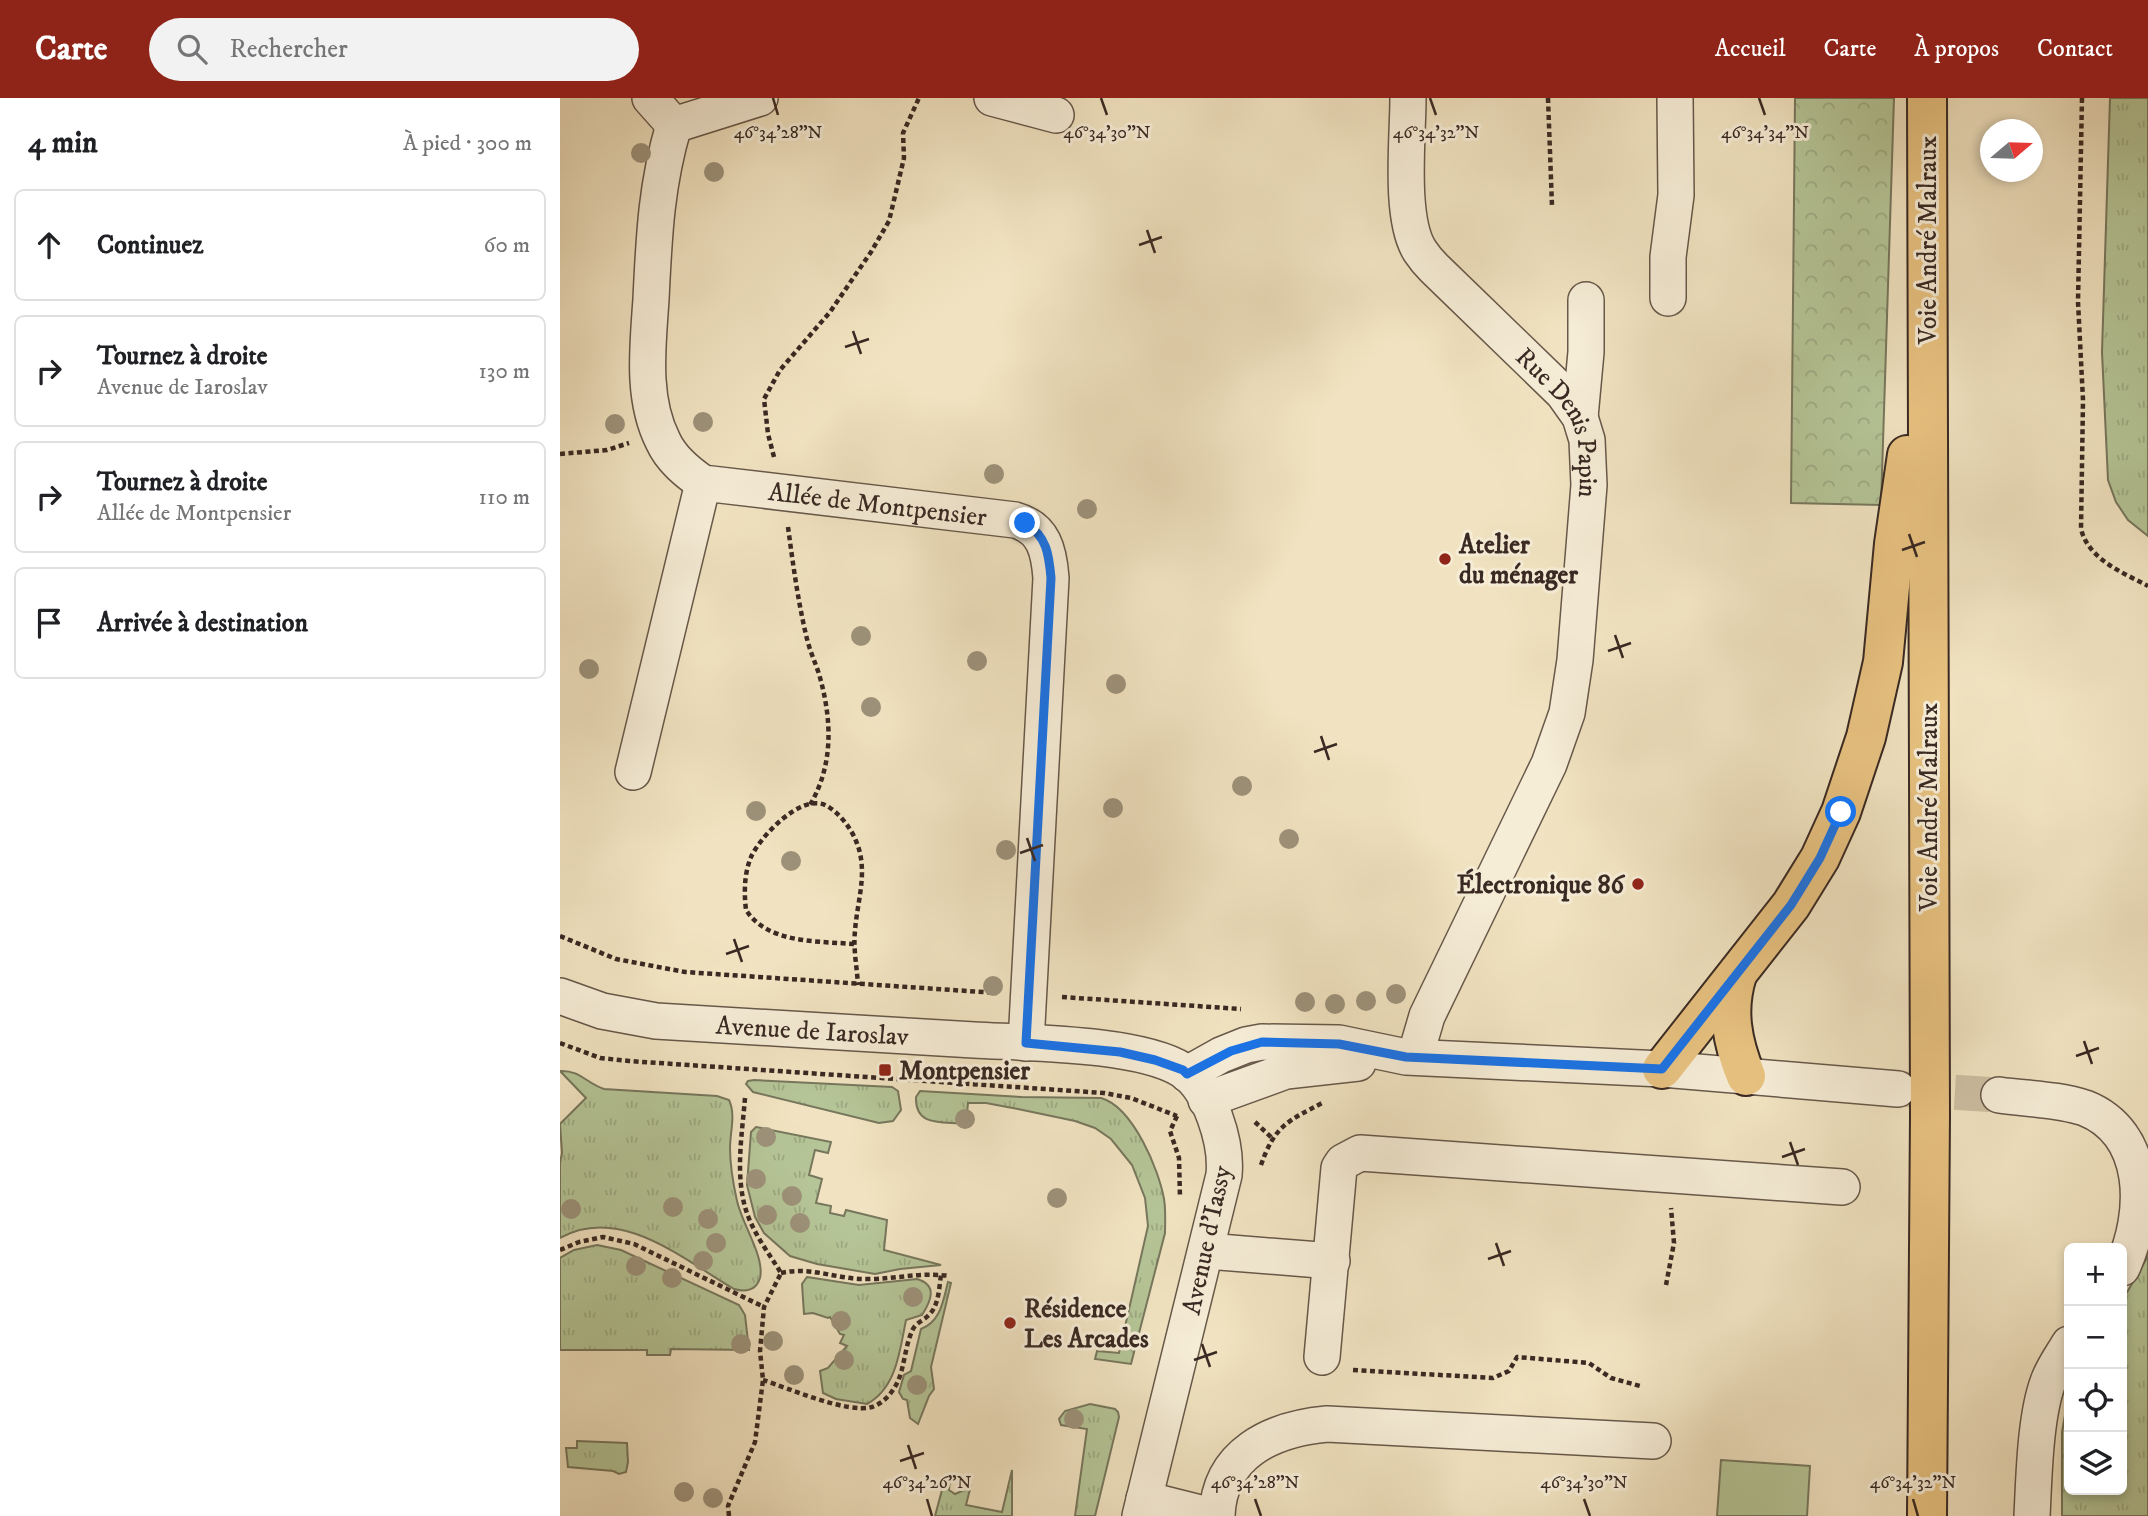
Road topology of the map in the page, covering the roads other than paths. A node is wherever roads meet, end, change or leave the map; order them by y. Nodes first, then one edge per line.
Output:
1 (650, 98) edge
2 (760, 98) edge
3 (992, 98) edge
4 (1408, 98) edge
5 (1675, 98) edge
6 (1927, 98) edge
7 (1056, 115) dead end
8 (674, 125) junction
9 (1668, 298) dead end
10 (1586, 299) dead end
11 (1927, 322) junction
12 (1580, 417) junction
13 (703, 483) junction
14 (633, 772) dead end
15 (1738, 972) junction
16 (560, 996) edge
17 (1026, 1043) junction
18 (1410, 1057) junction
19 (1662, 1069) junction
20 (1746, 1076) junction
21 (1898, 1089) tunnel mouth
22 (1193, 1095) junction
23 (1999, 1095) tunnel mouth
24 (2137, 1134) edge
25 (1842, 1187) dead end
26 (1207, 1251) junction
27 (2127, 1256) edge
28 (1332, 1261) junction
29 (2064, 1352) edge
30 (1322, 1357) road end
31 (1653, 1441) dead end
32 (1142, 1507) edge
33 (1215, 1516) edge
34 (1927, 1516) edge
35 (2032, 1516) edge

1 - 8 street
2 - 8 street
3 - 7 street
4 - 12 street, Rue Denis Papin
5 - 9 street
6 - 11 main road, Voie André Malraux
8 - 13 street
10 - 12 street
11 - 15 main road
11 - 34 main road, Voie André Malraux
12 - 18 street, Rue Denis Papin
13 - 14 street
13 - 17 street, Allée de Montpensier
15 - 19 main road
15 - 20 main road
16 - 17 street, Avenue de Iaroslav
17 - 22 street, Avenue de Iaroslav
18 - 19 street
18 - 22 street
19 - 20 street
20 - 21 street
22 - 26 street, Avenue d'Iassy
23 - 24 street
24 - 27 street
25 - 28 street
26 - 28 street
26 - 32 street, Avenue d'Iassy
28 - 30 street
29 - 35 street
31 - 33 street
32 - 33 street

